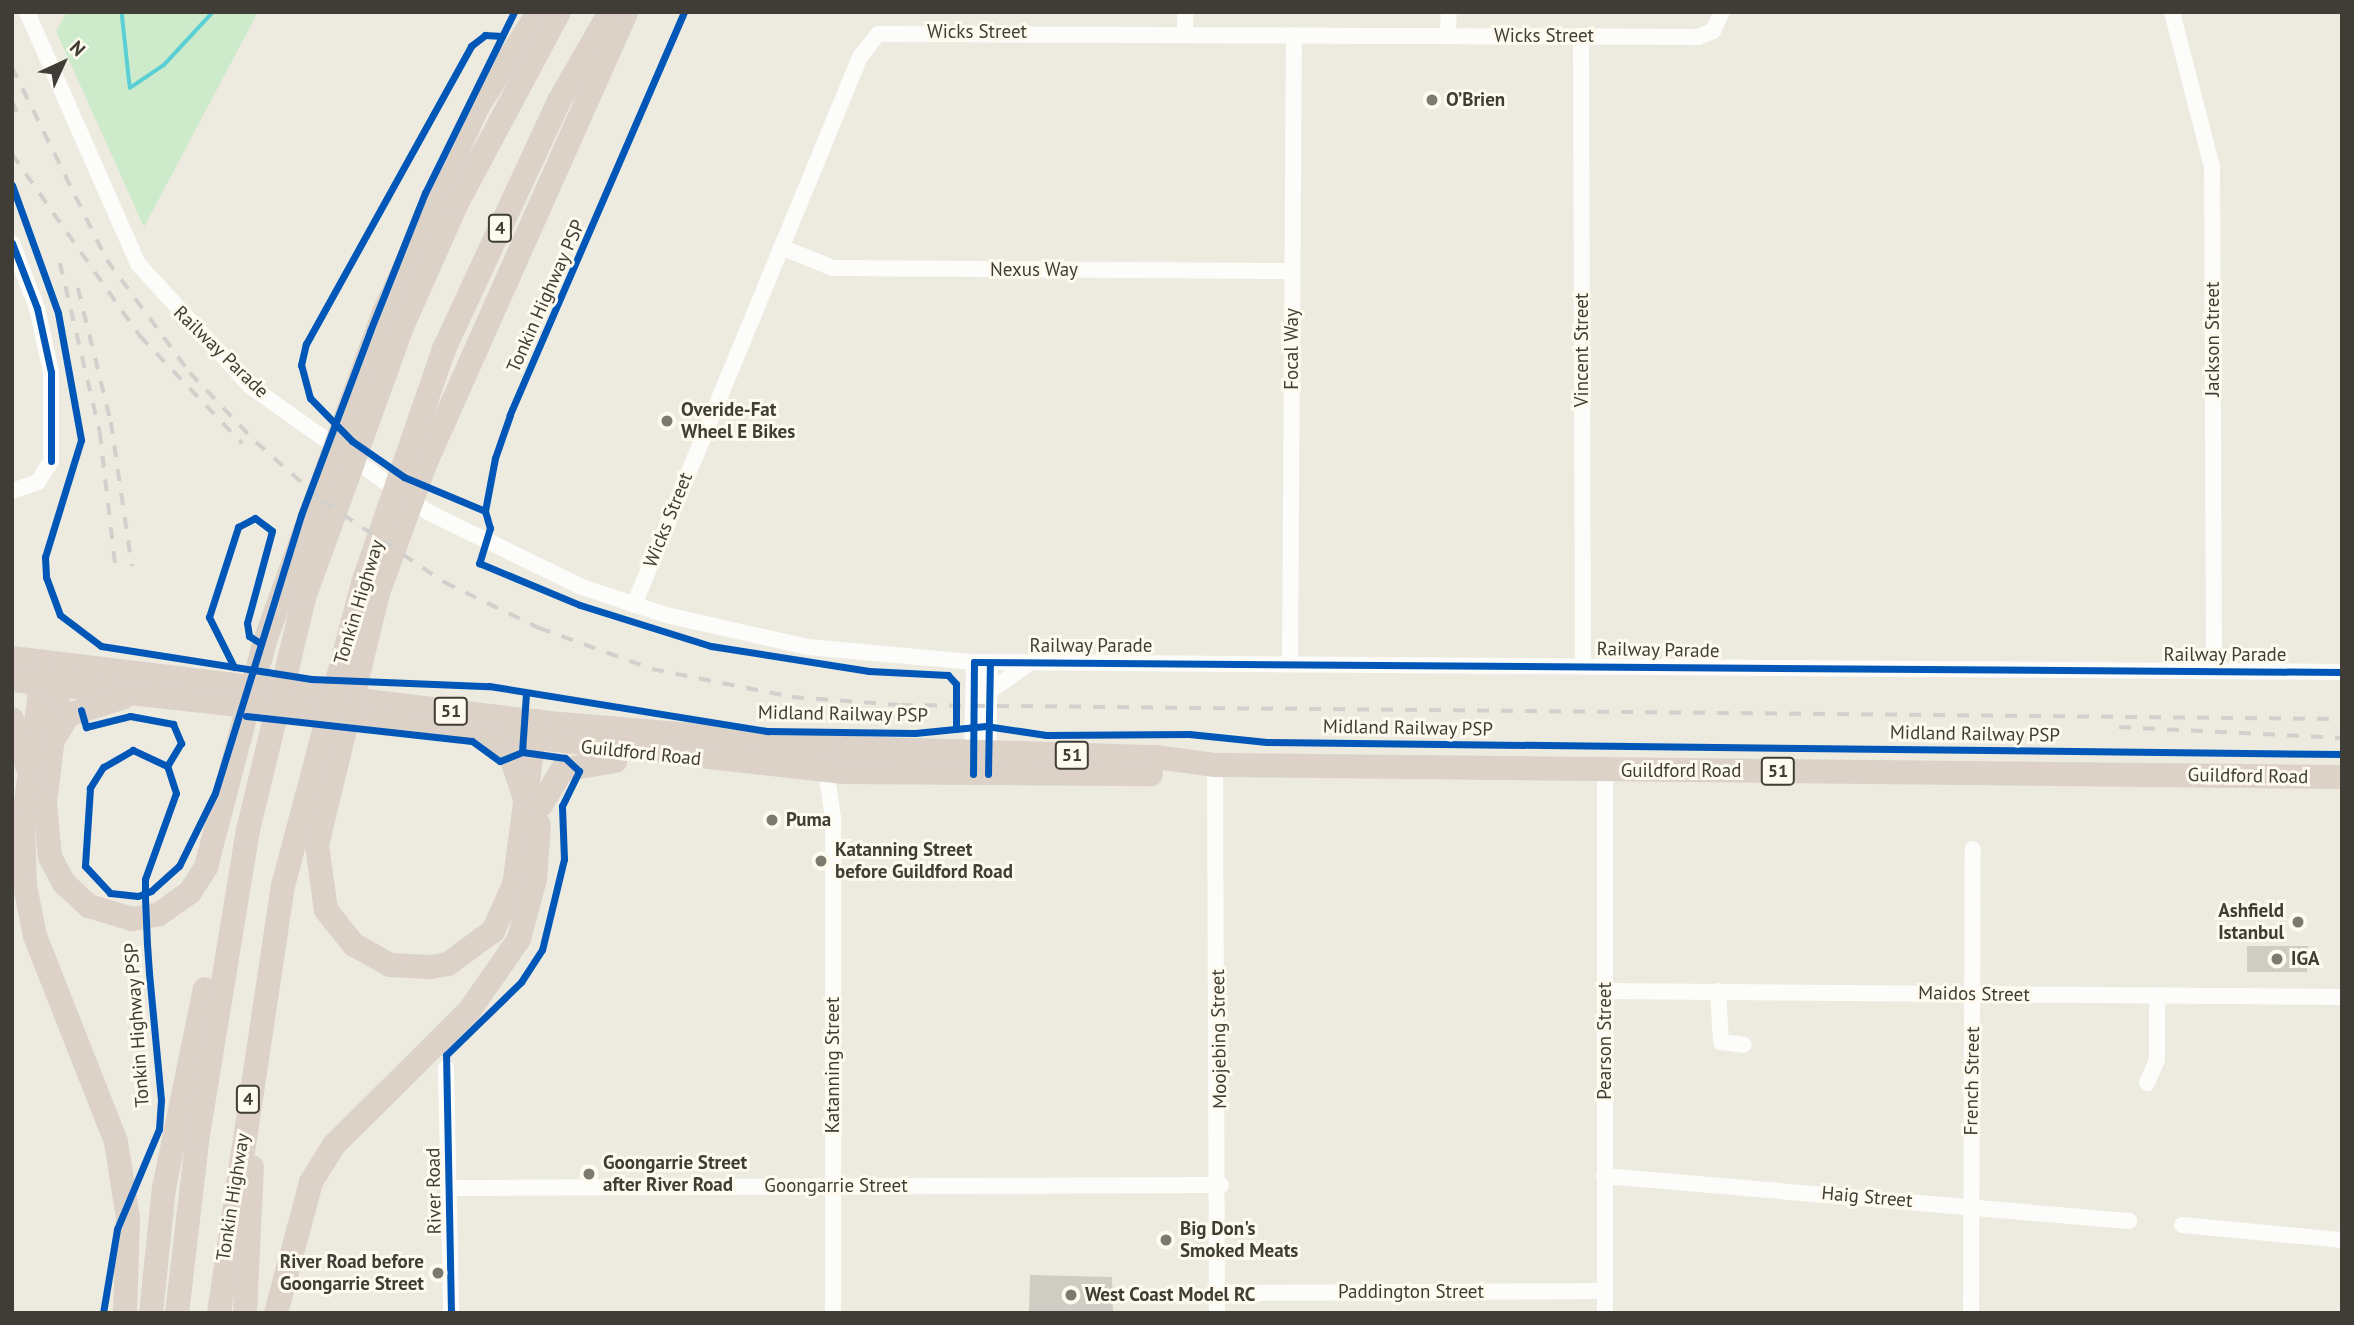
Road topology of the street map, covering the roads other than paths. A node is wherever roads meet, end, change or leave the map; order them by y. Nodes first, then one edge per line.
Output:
1 (27, 12) edge
2 (539, 12) edge
3 (559, 12) edge
4 (610, 12) edge
5 (626, 12) edge
6 (1185, 12) edge
7 (1449, 12) edge
8 (1722, 12) edge
9 (2172, 12) edge
10 (1185, 33) junction
11 (1294, 35) junction
12 (1448, 35) junction
13 (1581, 36) junction
14 (12, 243) edge
15 (781, 247) junction
16 (1292, 271) junction
17 (357, 414) junction
18 (417, 457) junction
19 (12, 491) edge
20 (306, 559) junction
21 (634, 605) junction
22 (12, 658) edge
23 (982, 662) junction
24 (1034, 662) junction
25 (1290, 663) junction
26 (1583, 665) junction
27 (2214, 671) junction
28 (2342, 672) edge
29 (52, 673) junction
30 (12, 680) edge
31 (986, 694) junction
32 (129, 695) junction
33 (12, 719) edge
34 (541, 732) junction
35 (484, 735) junction
36 (52, 746) junction
37 (657, 756) junction
38 (324, 757) junction
39 (835, 760) junction
40 (980, 764) junction
41 (1215, 765) junction
42 (1605, 770) junction
43 (2342, 777) edge
44 (31, 780) junction
45 (535, 808) junction
46 (248, 830) junction
47 (1973, 849) dead end
48 (1605, 991) junction
49 (1718, 991) junction
50 (1973, 994) junction
51 (2157, 995) junction
52 (2342, 997) edge
53 (260, 1027) junction
54 (1744, 1045) dead end
55 (446, 1068) dead end
56 (2147, 1083) dead end
57 (1604, 1176) junction
58 (833, 1185) junction
59 (1221, 1185) junction
60 (450, 1188) junction
61 (1970, 1206) junction
62 (2129, 1221) dead end
63 (2182, 1225) dead end
64 (2342, 1240) edge
65 (1605, 1291) junction
66 (1216, 1293) junction
67 (125, 1313) edge
68 (151, 1313) edge
69 (177, 1313) edge
70 (219, 1313) edge
71 (245, 1313) edge
72 (276, 1313) edge
73 (451, 1313) edge
74 (833, 1313) edge
75 (1217, 1313) edge
76 (1605, 1313) edge
77 (1971, 1313) edge

1 - 21 street, Railway Parade
2 - 17 highway
3 - 17 highway, Tonkin Highway
4 - 18 highway, Tonkin Highway / 4
5 - 18 highway
6 - 10 street
7 - 12 street
8 - 13 street, Wicks Street
9 - 27 street, Jackson Street
10 - 11 street, Wicks Street
10 - 15 street, Wicks Street
11 - 12 street, Wicks Street
11 - 16 street, Focal Way
12 - 13 street, Wicks Street
13 - 26 street, Vincent Street
14 - 19 street
15 - 16 street, Nexus Way
15 - 21 street, Wicks Street
16 - 25 street, Focal Way
17 - 20 highway, Tonkin Highway
18 - 38 highway, Tonkin Highway / 4
20 - 36 highway
20 - 46 highway, Tonkin Highway
21 - 23 street, Railway Parade
22 - 29 highway, Guildford Road / 51
23 - 24 street, Railway Parade
23 - 31 street
23 - 40 street
24 - 25 street, Railway Parade
24 - 31 street
25 - 26 street, Railway Parade
26 - 27 street, Railway Parade
27 - 28 street, Railway Parade
29 - 30 highway, Guildford Road / 51
29 - 32 highway, Guildford Road / 51
29 - 34 highway, Guildford Road / 51
29 - 36 highway
29 - 44 highway
31 - 40 street
32 - 35 highway, Guildford Road / 51
32 - 36 highway
33 - 44 highway
34 - 35 highway, Guildford Road / 51
34 - 37 highway, Guildford Road / 51
34 - 39 highway, Guildford Road / 51
34 - 45 highway
35 - 45 highway
37 - 39 highway, Guildford Road / 51
37 - 45 highway
38 - 45 highway
38 - 53 highway, Tonkin Highway / 4
39 - 40 highway, Guildford Road / 51
39 - 58 street, Katanning Street
40 - 41 highway, Guildford Road / 51
41 - 42 highway, Guildford Road / 51
41 - 59 street, Moojebing Street
42 - 43 highway, Guildford Road / 51
42 - 48 street, Pearson Street
44 - 67 highway
45 - 72 highway
46 - 68 highway, Tonkin Highway
46 - 69 highway, Tonkin Highway
47 - 50 street, French Street
48 - 49 street, Maidos Street
48 - 57 street, Pearson Street
49 - 50 street, Maidos Street
49 - 54 street
50 - 51 street, Maidos Street
50 - 61 street, French Street
51 - 52 street, Maidos Street
51 - 56 street
53 - 70 highway, Tonkin Highway / 4
53 - 71 highway
55 - 60 street, River Road
57 - 61 street, Haig Street
57 - 65 street, Pearson Street
58 - 59 street, Goongarrie Street
58 - 60 street, Goongarrie Street
58 - 74 street, Katanning Street
59 - 66 street, Moojebing Street
60 - 73 street, River Road
61 - 62 street, Haig Street
61 - 77 street, French Street
63 - 64 street
65 - 66 street, Paddington Street
65 - 76 street, Pearson Street
66 - 75 street, Moojebing Street

